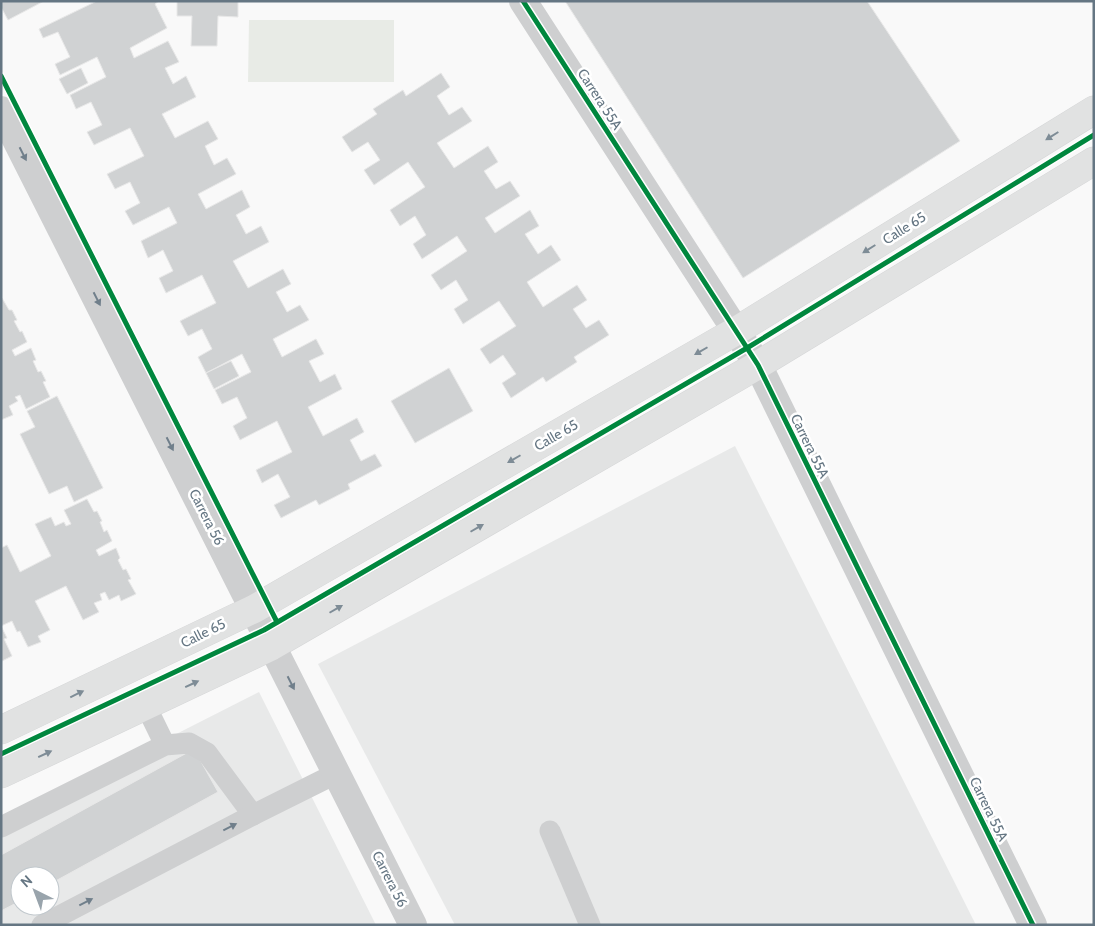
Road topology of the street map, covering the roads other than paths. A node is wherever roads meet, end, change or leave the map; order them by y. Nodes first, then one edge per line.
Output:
1 (523, 1) edge
2 (1, 110) edge
3 (1094, 110) edge
4 (1094, 161) edge
5 (736, 331) junction
6 (758, 365) junction
7 (254, 609) junction
8 (272, 646) junction
9 (146, 706) junction
10 (1, 730) edge
11 (165, 745) junction
12 (337, 773) junction
13 (1, 774) edge
14 (253, 815) junction
15 (1, 827) edge
16 (550, 831) dead end
17 (42, 925) edge
18 (414, 925) edge
19 (590, 925) edge
20 (1033, 925) edge

1 - 5 street, Carrera 55A
2 -> 7 street, Carrera 56
3 -> 5 street, Calle 65
4 - 6 street
5 - 6 street, Carrera 55A
5 -> 7 street, Calle 65
8 -> 6 street
6 - 20 street, Carrera 55A
7 - 8 street, Carrera 56
10 -> 7 street, Calle 65
9 -> 8 street
8 -> 12 street, Carrera 56
9 - 11 lane
13 -> 9 street
11 - 14 lane
11 - 15 lane
12 - 14 lane
12 - 18 street, Carrera 56
17 -> 14 lane
16 - 19 lane

